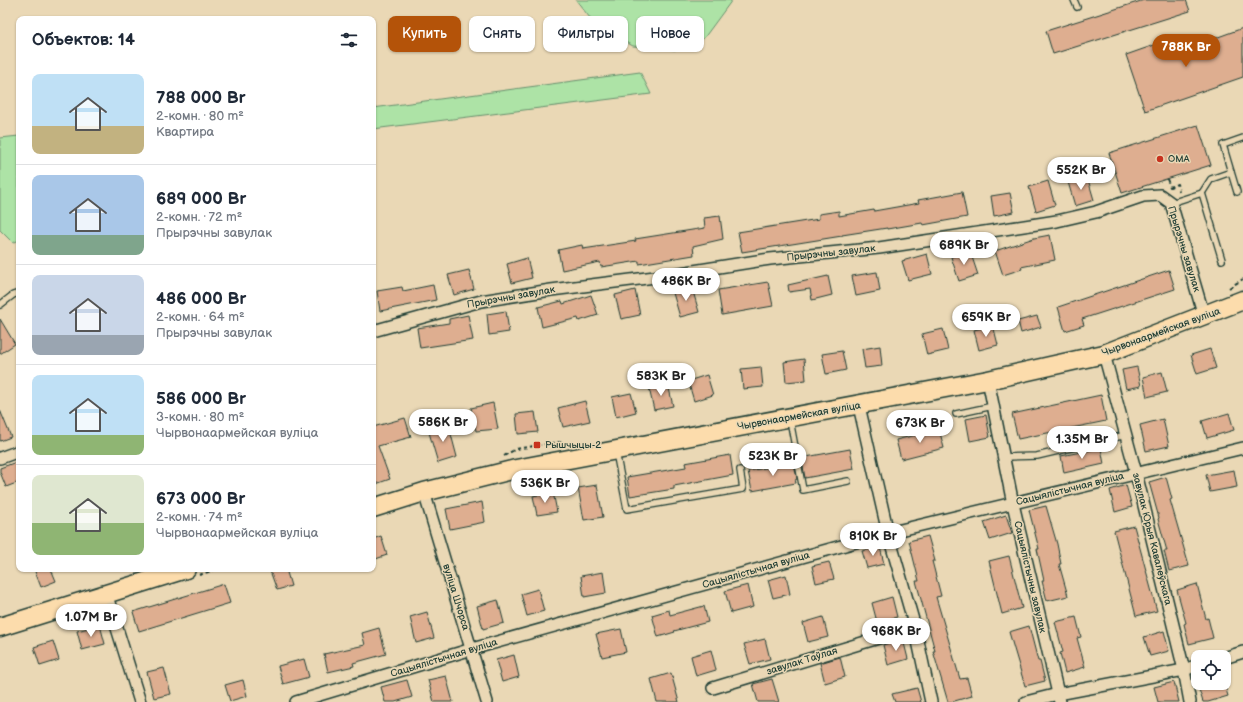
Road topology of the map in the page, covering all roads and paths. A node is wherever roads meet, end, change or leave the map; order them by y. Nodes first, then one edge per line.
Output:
1 (1074, 0) edge
2 (1077, 7) dead end
3 (1243, 138) edge
4 (1231, 172) junction
5 (1237, 192) dead end
6 (1202, 193) junction
7 (1171, 202) junction
8 (1222, 260) dead end
9 (16, 294) edge
10 (1243, 300) edge
11 (0, 305) edge
12 (1204, 316) junction
13 (376, 331) edge
14 (1104, 354) junction
15 (988, 380) junction
16 (859, 406) junction
17 (993, 406) junction
18 (956, 414) dead end
19 (790, 418) junction
20 (1126, 435) junction
21 (1243, 448) edge
22 (616, 450) junction
23 (16, 452) edge
24 (1003, 457) junction
25 (0, 458) edge
26 (740, 470) dead end
27 (1136, 473) junction
28 (848, 481) dead end
29 (424, 492) junction
30 (1013, 504) junction
31 (376, 507) edge
32 (888, 533) junction
33 (172, 572) edge
34 (106, 593) junction
35 (0, 627) edge
36 (915, 627) junction
37 (472, 649) junction
38 (1243, 652) edge
39 (1231, 656) edge
40 (1191, 668) edge
41 (1184, 670) junction
42 (713, 688) dead end
43 (1059, 698) edge
44 (140, 702) edge
45 (296, 702) edge
46 (487, 702) edge
47 (931, 702) edge
48 (1026, 702) edge
49 (1190, 702) edge

1 - 2 lane
3 - 4 lane
4 - 5 lane
4 - 6 lane
6 - 7 lane
6 - 8 lane
7 - 12 street, Прырэчны завулак
7 - 13 street, Прырэчны завулак
9 - 11 lane
10 - 12 highway, Чырвонаармейская вуліца
12 - 14 highway, Чырвонаармейская вуліца
14 - 15 highway, Чырвонаармейская вуліца
14 - 20 street, завулак Юрыя Кавалеўскага
15 - 16 highway, Чырвонаармейская вуліца
15 - 17 street, Сацыялістычны завулак
16 - 19 highway, Чырвонаармейская вуліца
16 - 32 street
17 - 18 lane
17 - 24 street, Сацыялістычны завулак
19 - 22 highway, Чырвонаармейская вуліца
19 - 28 lane
20 - 24 lane
20 - 27 street, завулак Юрыя Кавалеўскага
21 - 27 street, Сацыялістычная вуліца
22 - 26 lane
22 - 29 highway, Чырвонаармейская вуліца
23 - 25 street
24 - 30 street, Сацыялістычны завулак
27 - 30 street, Сацыялістычная вуліца
27 - 41 street, завулак Юрыя Кавалеўскага
29 - 31 highway, Чырвонаармейская вуліца
29 - 37 street, вуліца Шчорса
30 - 32 street, Сацыялістычная вуліца
30 - 43 street, Сацыялістычны завулак
32 - 36 street
32 - 37 street, Сацыялістычная вуліца
33 - 34 highway
34 - 35 highway
34 - 44 street
36 - 42 street, завулак Таўлая
36 - 47 street
37 - 45 street, Сацыялістычная вуліца
37 - 46 street, вуліца Шчорса
38 - 39 street
40 - 41 street
41 - 43 street
41 - 49 street, завулак Юрыя Кавалеўскага
43 - 48 street

